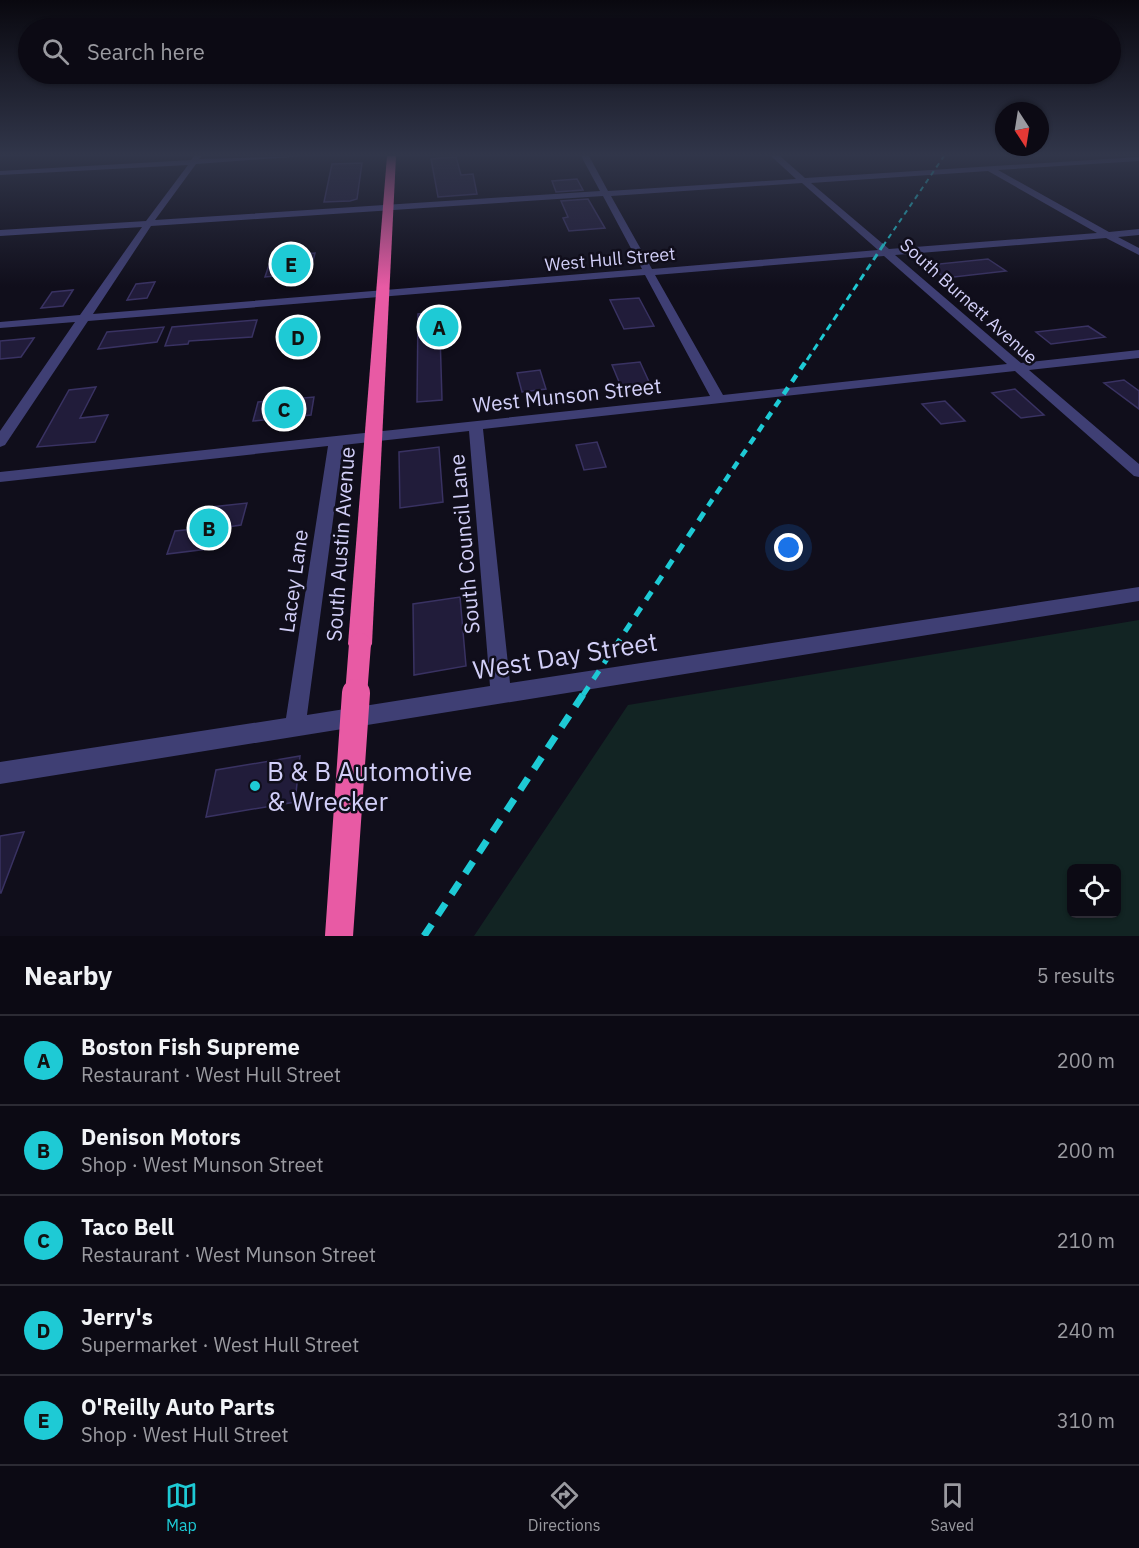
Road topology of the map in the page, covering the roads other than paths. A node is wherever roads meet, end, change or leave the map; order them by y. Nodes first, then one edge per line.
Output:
1 (166, 200) edge
2 (390, 200) edge
3 (524, 200) edge
4 (609, 200) edge
5 (827, 200) edge
6 (1045, 200) edge
7 (389, 209) junction
8 (148, 224) junction
9 (1139, 232) edge
10 (0, 234) edge
11 (1109, 235) junction
12 (887, 252) junction
13 (1139, 252) edge
14 (650, 272) junction
15 (384, 294) junction
16 (84, 318) junction
17 (0, 325) edge
18 (1139, 354) edge
19 (1017, 368) junction
20 (719, 400) junction
21 (476, 426) junction
22 (375, 437) junction
23 (336, 441) junction
24 (0, 442) edge
25 (1139, 472) edge
26 (0, 477) edge
27 (1139, 594) edge
28 (501, 694) junction
29 (295, 727) junction
30 (0, 773) edge
31 (339, 936) edge

1 - 8 street
2 - 7 highway, South Austin Avenue
3 - 7 street
4 - 14 street
5 - 12 street, South Burnett Avenue
6 - 11 street
7 - 8 street
7 - 15 highway, South Austin Avenue
8 - 10 street
8 - 16 street
9 - 11 street, West Hull Street
11 - 12 street, West Hull Street
11 - 13 street
12 - 14 street, West Hull Street
12 - 19 street, South Burnett Avenue
14 - 15 street, West Hull Street
14 - 20 street
15 - 16 street, West Hull Street
15 - 22 highway, South Austin Avenue
16 - 17 street, West Hull Street
16 - 24 street
18 - 19 street, West Munson Street
19 - 20 street, West Munson Street
19 - 25 street, South Burnett Avenue
20 - 21 street, West Munson Street
21 - 22 street, West Munson Street
21 - 28 street, South Council Lane
22 - 23 street, West Munson Street
22 - 31 highway, South Austin Avenue, bridge
23 - 26 street, West Munson Street
23 - 29 street, Lacey Lane
27 - 28 street, West Day Street
28 - 29 street, West Day Street
29 - 30 street, West Day Street

